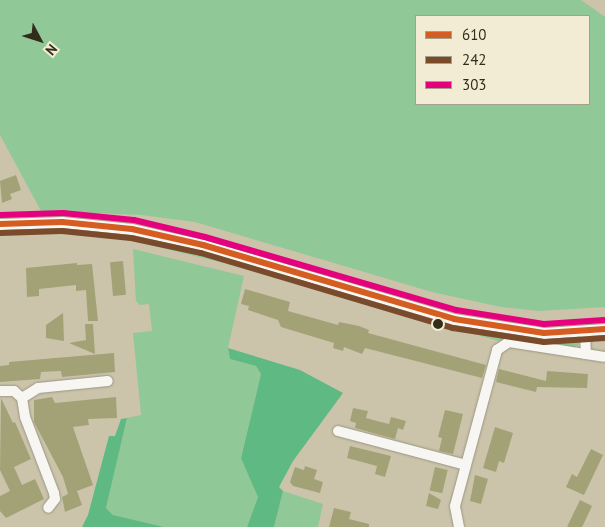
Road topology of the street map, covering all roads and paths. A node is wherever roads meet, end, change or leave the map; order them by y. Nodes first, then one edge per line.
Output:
1 (0, 224) edge
2 (605, 329) edge
3 (585, 332) junction
4 (586, 354) junction
5 (604, 357) dead end
6 (108, 381) dead end
7 (0, 391) edge
8 (22, 398) junction
9 (338, 431) dead end
10 (466, 465) junction
11 (48, 508) dead end
12 (459, 527) edge

1 - 3 street
2 - 3 street
3 - 4 street
4 - 5 street
4 - 10 street
6 - 8 street
7 - 8 street
8 - 11 street
9 - 10 street
10 - 12 street

